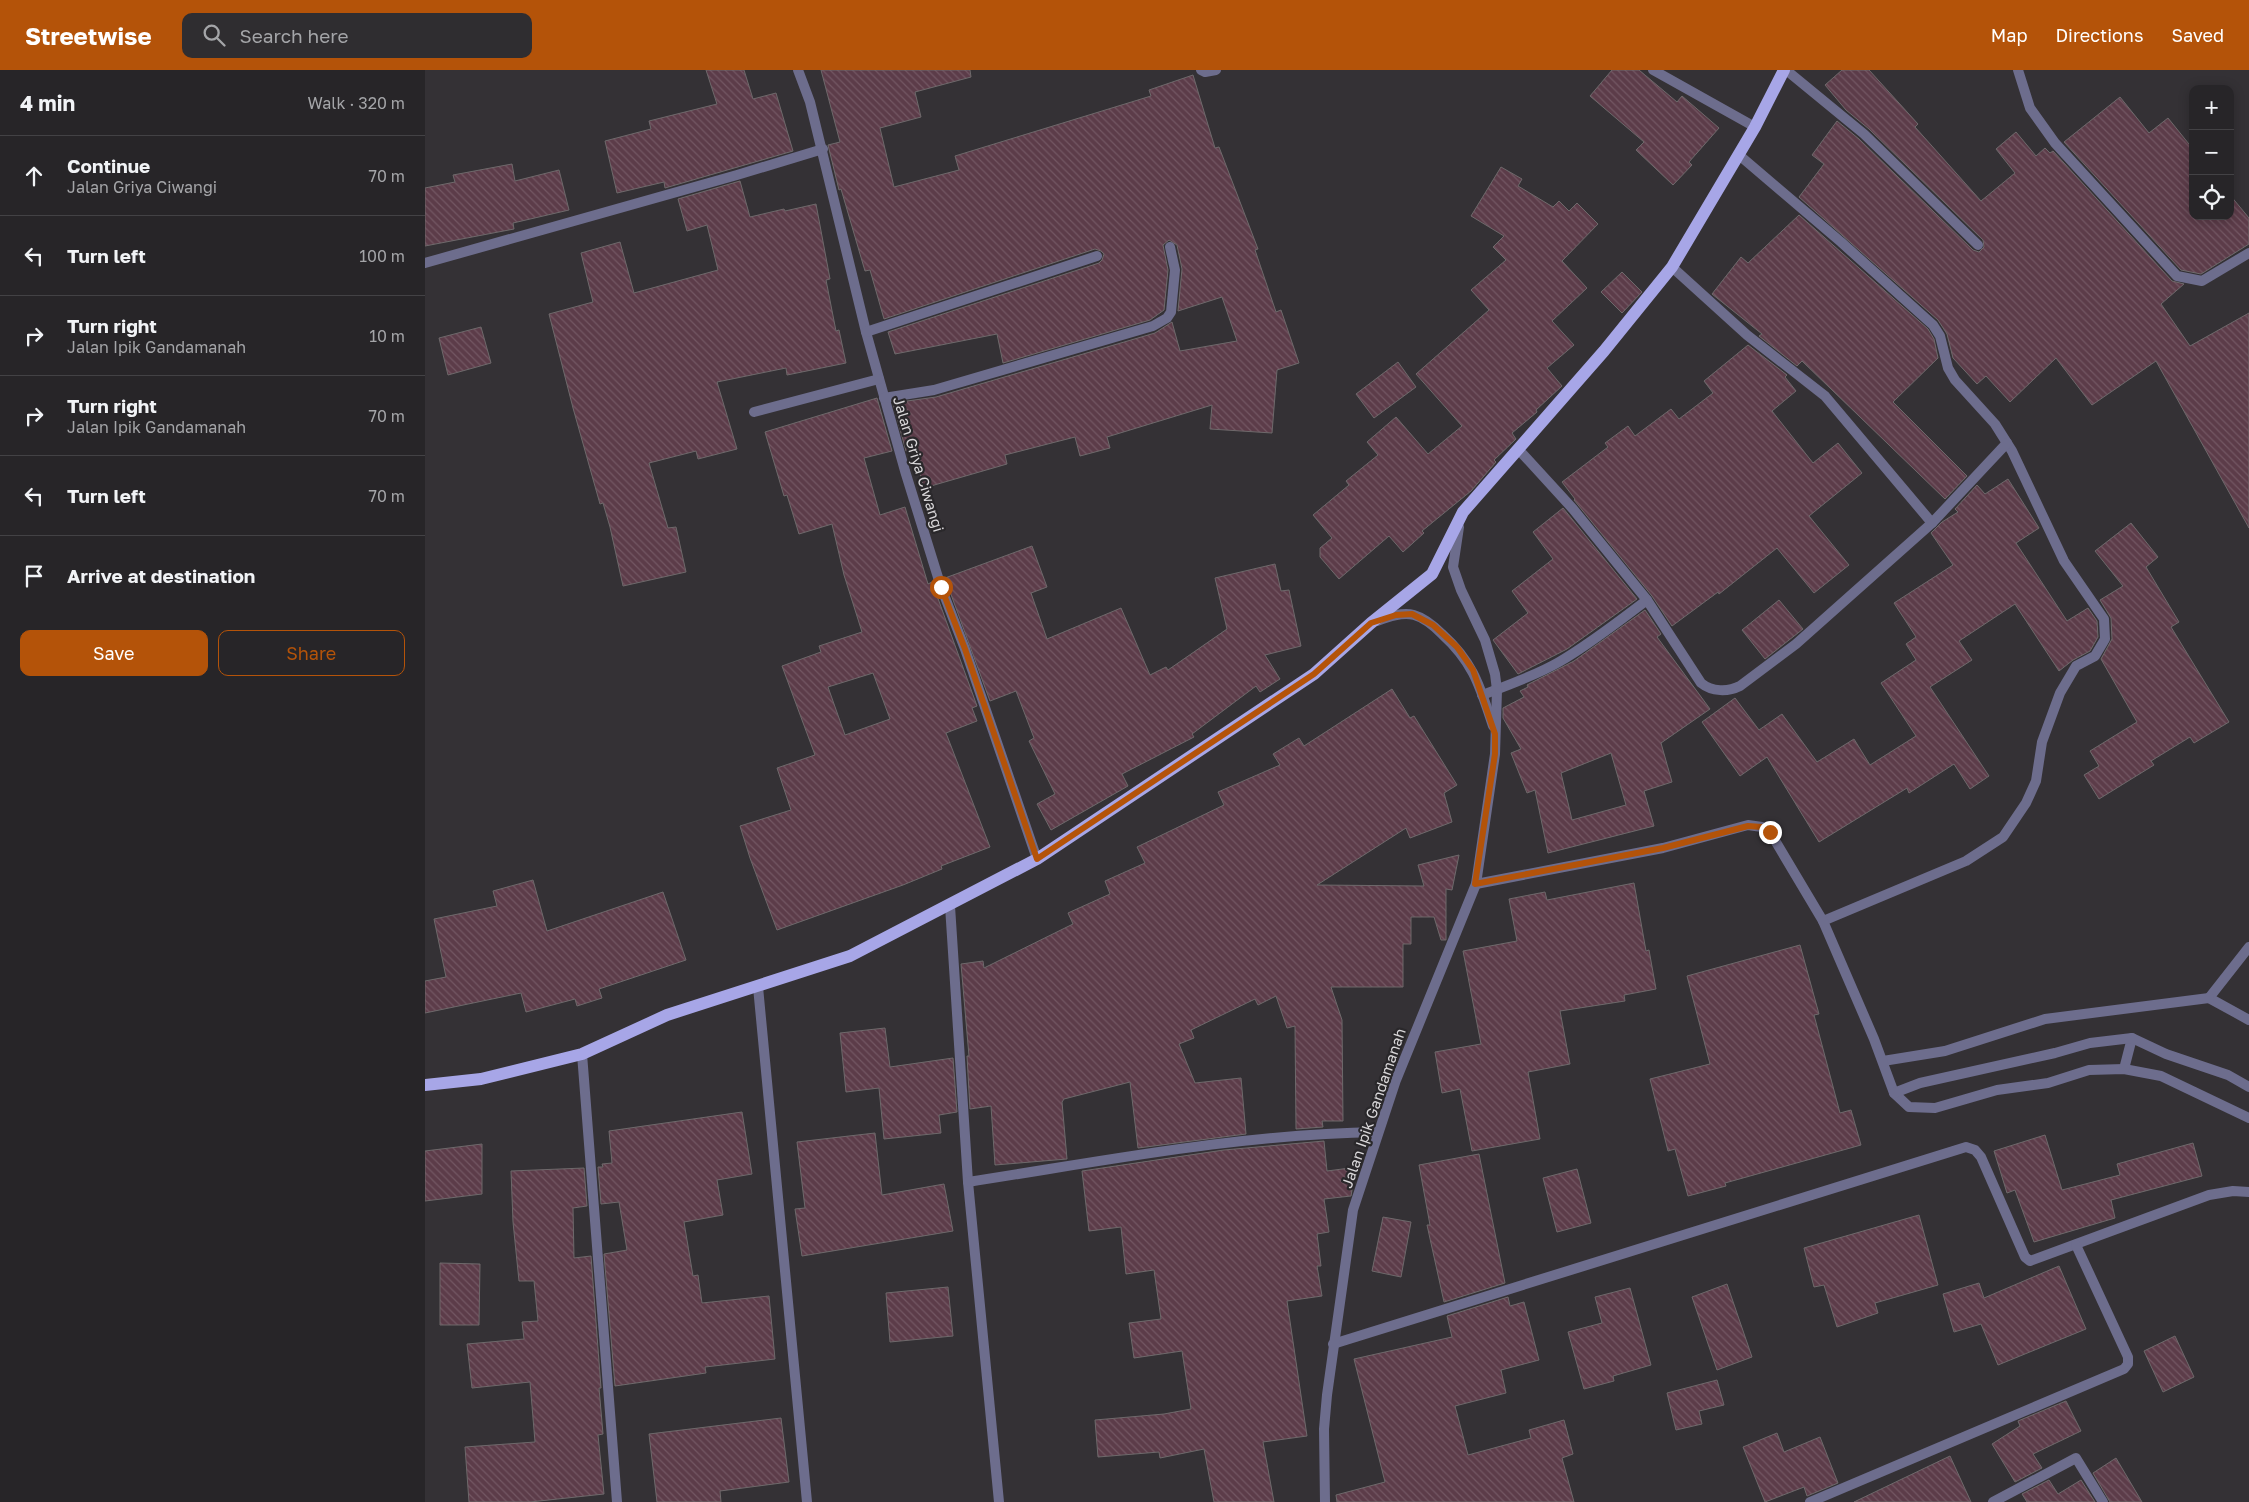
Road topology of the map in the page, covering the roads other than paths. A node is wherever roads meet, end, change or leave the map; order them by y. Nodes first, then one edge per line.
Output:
1 (798, 70) edge
2 (1201, 70) edge
3 (1216, 70) edge
4 (1653, 70) edge
5 (1785, 70) edge
6 (2018, 70) edge
7 (1755, 127) junction
8 (823, 149) junction
9 (1739, 155) junction
10 (1978, 245) dead end
11 (1170, 247) dead end
12 (2249, 253) edge
13 (1097, 256) dead end
14 (425, 263) edge
15 (1672, 267) junction
16 (866, 332) junction
17 (879, 379) junction
18 (884, 398) junction
19 (754, 412) dead end
20 (2007, 443) junction
21 (1519, 450) junction
22 (1463, 512) junction
23 (1932, 523) junction
24 (1647, 600) junction
25 (1371, 623) junction
26 (1497, 690) junction
27 (1482, 695) junction
28 (1495, 734) junction
29 (1037, 859) junction
30 (1475, 884) junction
31 (950, 906) junction
32 (1823, 921) junction
33 (2249, 947) edge
34 (758, 987) junction
35 (2209, 998) junction
36 (2249, 1020) edge
37 (2131, 1038) junction
38 (582, 1054) junction
39 (1883, 1061) junction
40 (2124, 1069) junction
41 (425, 1085) edge
42 (2249, 1087) edge
43 (1894, 1093) junction
44 (2249, 1118) edge
45 (1377, 1132) junction
46 (968, 1182) junction
47 (2249, 1192) edge
48 (2076, 1245) junction
49 (1333, 1344) junction
50 (617, 1502) edge
51 (807, 1502) edge
52 (999, 1502) edge
53 (1325, 1502) edge
54 (1810, 1502) edge
55 (1993, 1502) edge
56 (2103, 1502) edge

1 - 8 street, Jalan Griya Ciwangi
2 - 3 street
4 - 7 street
5 - 7 main road
5 - 10 street
6 - 12 street
7 - 9 main road
8 - 14 street
8 - 16 street, Jalan Griya Ciwangi
9 - 15 main road
9 - 20 street
11 - 18 street
13 - 16 street
15 - 21 main road
15 - 23 street
16 - 17 street, Jalan Griya Ciwangi
17 - 18 street, Jalan Griya Ciwangi
17 - 19 street
18 - 29 street, Jalan Griya Ciwangi
20 - 23 street
20 - 32 street
21 - 22 main road
21 - 24 street
22 - 25 main road
22 - 26 street, Jalan Ipik Gandamanah
23 - 24 street
24 - 26 street
25 - 27 street, Jalan Ipik Gandamanah
25 - 29 main road
26 - 27 street
26 - 28 street, Jalan Ipik Gandamanah
27 - 28 street, Jalan Ipik Gandamanah
28 - 30 street, Jalan Ipik Gandamanah
29 - 31 main road
30 - 32 street
30 - 45 street, Jalan Ipik Gandamanah
31 - 34 main road
31 - 46 street
32 - 39 street
33 - 35 street
34 - 38 main road
34 - 51 street
35 - 36 street
35 - 39 street
37 - 40 street
37 - 42 street
37 - 43 street
38 - 41 main road
38 - 50 street
39 - 43 street
40 - 43 street
40 - 44 street
45 - 46 street
45 - 49 street, Jalan Ipik Gandamanah
46 - 52 street
47 - 48 street
48 - 49 street
48 - 54 street
49 - 53 street, Jalan Ipik Gandamanah
55 - 56 street

